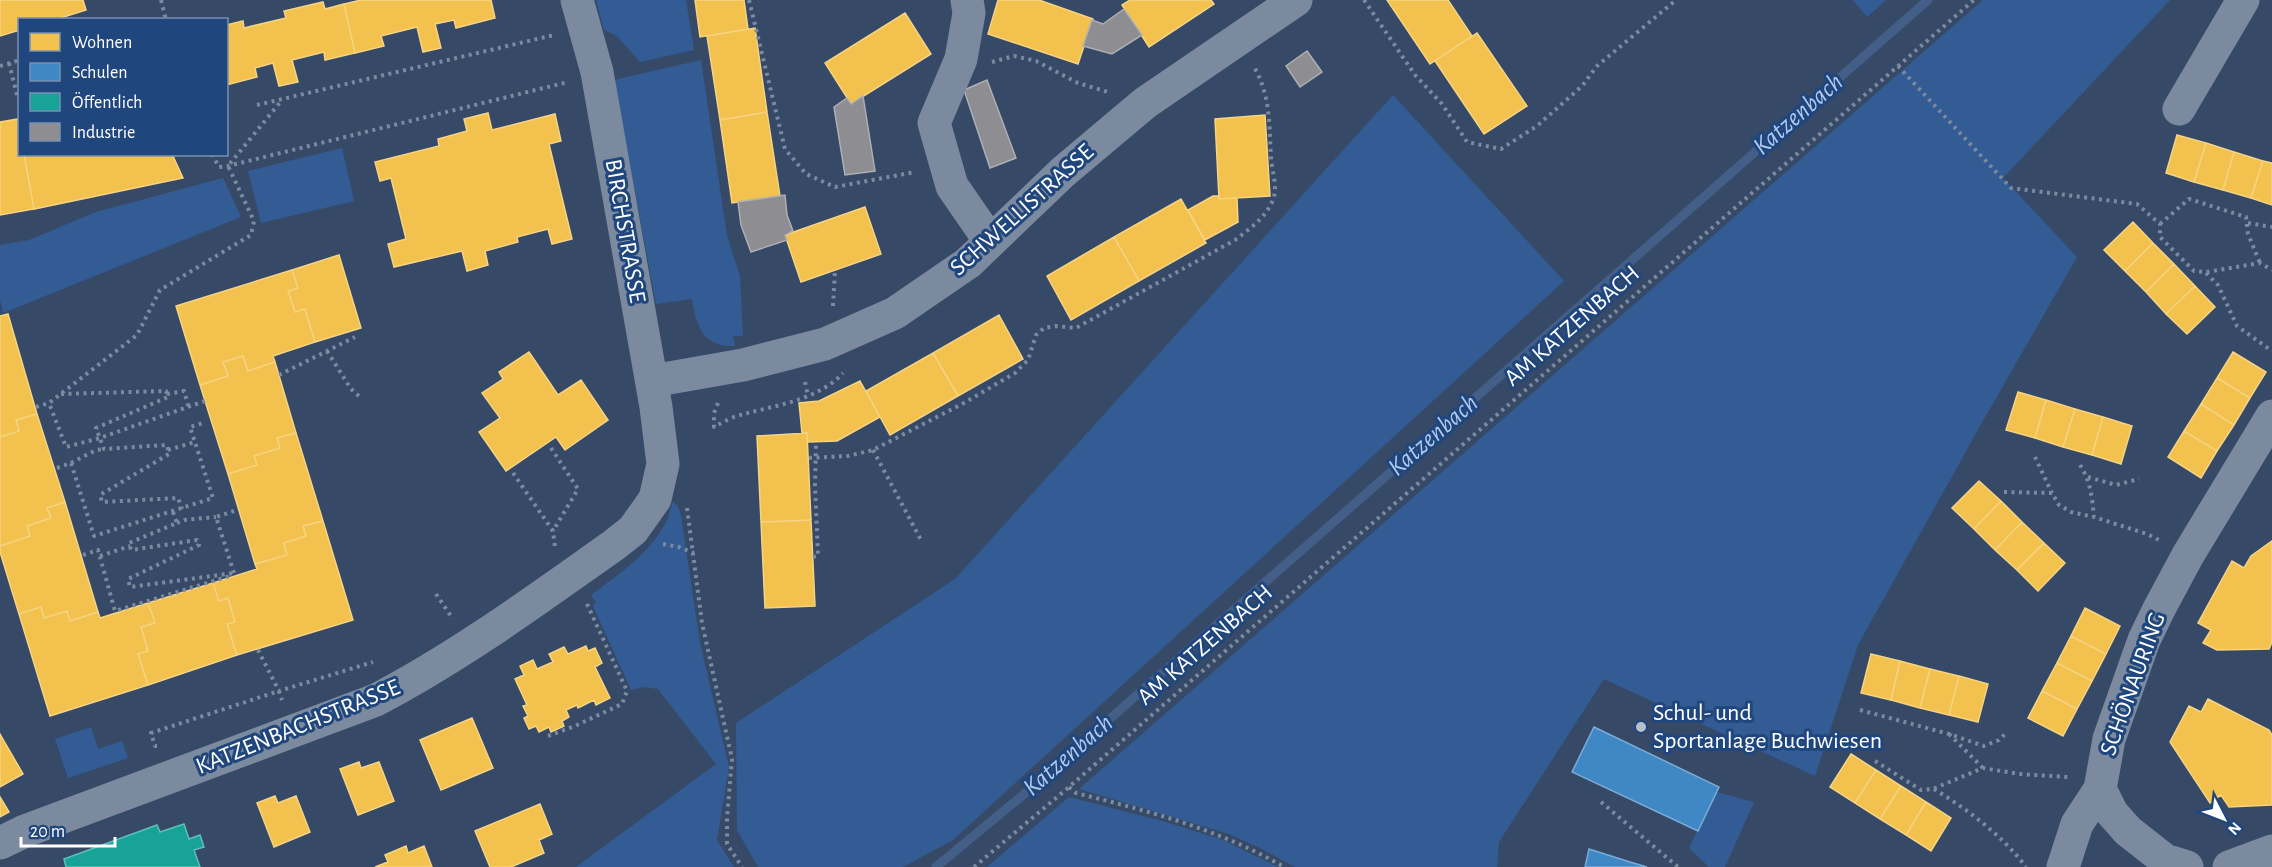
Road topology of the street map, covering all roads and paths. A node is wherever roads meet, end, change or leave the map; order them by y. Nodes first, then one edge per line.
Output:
1 (162, 0) edge
2 (577, 0) edge
3 (749, 0) edge
4 (967, 0) edge
5 (1296, 0) edge
6 (1364, 0) edge
7 (1676, 0) edge
8 (1974, 0) edge
9 (2243, 0) edge
10 (166, 18) edge
11 (560, 33) dead end
12 (18, 61) edge
13 (9, 63) junction
14 (1253, 64) dead end
15 (0, 66) edge
16 (1898, 66) junction
17 (956, 70) junction
18 (572, 82) dead end
19 (18, 94) edge
20 (1115, 97) dead end
21 (282, 100) junction
22 (257, 105) dead end
23 (2178, 109) dead end
24 (213, 156) edge
25 (228, 166) junction
26 (945, 166) junction
27 (2248, 223) junction
28 (2160, 224) junction
29 (2272, 227) edge
30 (990, 241) junction
31 (2260, 263) junction
32 (835, 270) dead end
33 (2272, 270) edge
34 (2205, 272) junction
35 (833, 311) dead end
36 (355, 337) dead end
37 (327, 351) junction
38 (2272, 351) edge
39 (844, 371) dead end
40 (279, 375) dead end
41 (652, 381) junction
42 (806, 389) dead end
43 (60, 394) junction
44 (167, 394) junction
45 (721, 395) dead end
46 (808, 396) junction
47 (360, 397) dead end
48 (205, 401) dead end
49 (50, 403) junction
50 (36, 407) dead end
51 (189, 408) junction
52 (2272, 416) edge
53 (203, 423) dead end
54 (100, 438) junction
55 (195, 442) junction
56 (816, 442) dead end
57 (104, 448) junction
58 (551, 448) dead end
59 (168, 450) junction
60 (873, 450) junction
61 (817, 457) junction
62 (2035, 457) dead end
63 (809, 458) dead end
64 (71, 463) junction
65 (663, 464) joint
66 (2080, 465) dead end
67 (57, 468) dead end
68 (513, 473) dead end
69 (2087, 476) junction
70 (2139, 479) dead end
71 (2004, 492) dead end
72 (2052, 493) junction
73 (685, 498) dead end
74 (182, 509) junction
75 (234, 511) dead end
76 (173, 512) junction
77 (216, 517) junction
78 (2094, 517) junction
79 (177, 523) junction
80 (553, 531) junction
81 (921, 540) dead end
82 (656, 543) dead end
83 (130, 546) junction
84 (694, 553) junction
85 (84, 555) dead end
86 (2188, 555) junction
87 (100, 556) junction
88 (560, 556) dead end
89 (813, 557) dead end
90 (234, 574) junction
91 (436, 594) dead end
92 (587, 604) dead end
93 (457, 624) dead end
94 (258, 650) dead end
95 (381, 660) dead end
96 (279, 691) junction
97 (1860, 710) dead end
98 (2007, 732) dead end
99 (151, 733) dead end
100 (1949, 734) junction
101 (548, 736) dead end
102 (1875, 761) dead end
103 (1983, 768) junction
104 (2089, 783) junction
105 (1069, 787) junction
106 (1933, 789) junction
107 (1601, 802) dead end
108 (0, 843) edge
109 (2272, 851) edge
110 (742, 867) edge
111 (974, 867) edge
112 (1284, 867) edge
113 (1678, 867) edge
114 (2026, 867) edge
115 (2063, 867) edge
116 (2187, 867) edge
117 (2229, 867) edge

1 - 10 path
2 - 41 street, BIRCHSTRASSE
3 - 26 path
4 - 17 street
5 - 30 street, SCHWELLISTRASSE
6 - 7 path
8 - 16 path, AM KATZENBACH
9 - 23 street
11 - 21 path
12 - 13 path
13 - 15 path
13 - 19 path
14 - 60 path
16 - 28 path
16 - 105 path, AM KATZENBACH
17 - 20 path
17 - 26 street
18 - 25 path
21 - 22 path
21 - 25 path
24 - 25 path
25 - 43 path
26 - 30 street
27 - 28 path
27 - 29 path
27 - 31 path
28 - 34 path
30 - 41 street, SCHWELLISTRASSE
31 - 33 path
31 - 34 path
32 - 35 path
34 - 38 path
36 - 37 path
37 - 40 path
37 - 47 path
39 - 46 path
41 - 65 street, BIRCHSTRASSE
42 - 46 path
43 - 44 path
43 - 49 path
44 - 51 path
44 - 54 path
45 - 46 path
48 - 51 path
49 - 50 path
49 - 54 path
51 - 54 path
52 - 86 street, SCHÖNAURING
53 - 55 path
54 - 57 path
55 - 59 path
55 - 74 path
56 - 61 path
57 - 59 path
57 - 64 path
58 - 80 path
59 - 74 path
60 - 61 path
60 - 81 path
61 - 63 path
61 - 89 path
62 - 72 path
64 - 67 path
64 - 76 path
65 - 108 street, KATZENBACHSTRASSE
66 - 69 path
68 - 80 path
69 - 70 path
69 - 78 path
71 - 72 path
72 - 78 path
73 - 84 path
74 - 76 path
75 - 77 path
76 - 79 path
77 - 79 path
77 - 90 path
78 - 86 path
79 - 83 path
80 - 88 path
82 - 84 path
83 - 87 path
83 - 90 path
84 - 110 path
85 - 87 path
86 - 104 street, SCHÖNAURING
87 - 90 path
91 - 93 path
92 - 101 path
94 - 96 path
95 - 96 path
96 - 99 path
97 - 100 path
98 - 100 path
100 - 103 path
102 - 106 path
103 - 104 path
103 - 106 path
104 - 115 street
104 - 116 street, SCHÖNAURING
105 - 111 path, AM KATZENBACH
105 - 112 path
106 - 114 path
107 - 113 path
109 - 117 street

